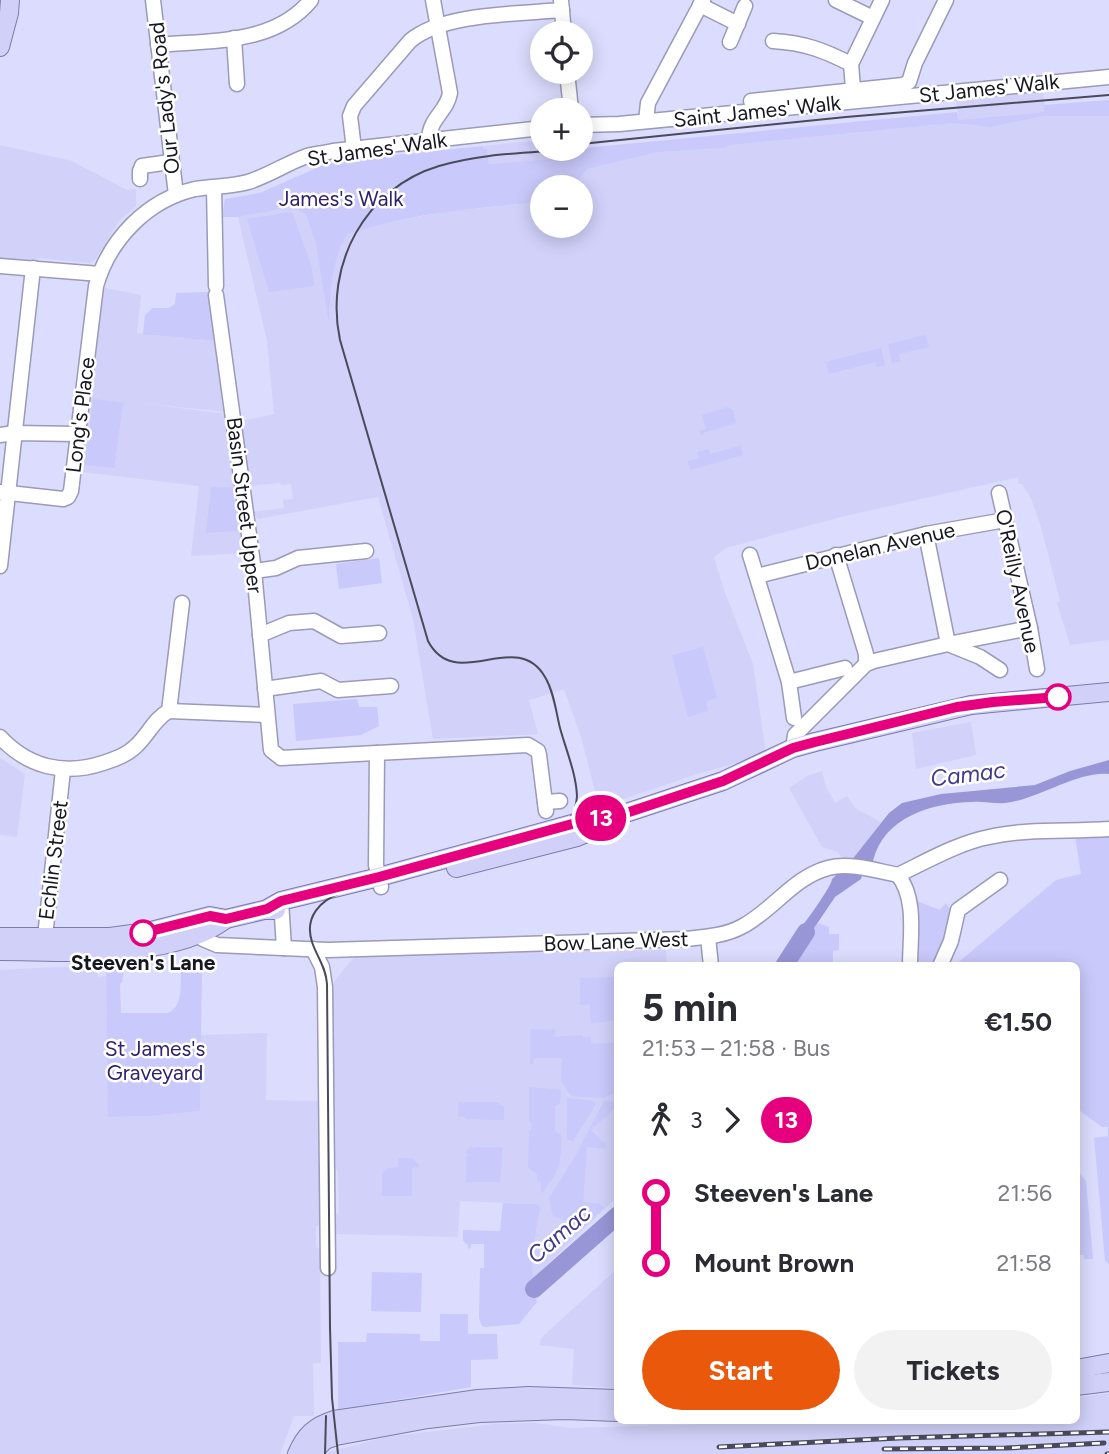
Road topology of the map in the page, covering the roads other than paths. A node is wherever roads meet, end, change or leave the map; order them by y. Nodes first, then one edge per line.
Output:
1 (10, 0) edge
2 (153, 0) edge
3 (311, 0) edge
4 (433, 0) edge
5 (836, 0) edge
6 (946, 0) edge
7 (880, 1) edge
8 (702, 3) edge
9 (561, 5) edge
10 (745, 6) dead end
11 (873, 18) junction
12 (738, 24) junction
13 (437, 26) junction
14 (234, 38) junction
15 (773, 41) dead end
16 (730, 42) dead end
17 (158, 45) junction
18 (0, 47) edge
19 (851, 64) junction
20 (1109, 77) edge
21 (237, 84) dead end
22 (858, 97) junction
23 (751, 101) dead end
24 (646, 121) junction
25 (593, 124) edge
26 (530, 129) edge
27 (429, 141) junction
28 (354, 149) junction
29 (170, 162) junction
30 (140, 179) dead end
31 (214, 188) junction
32 (176, 195) junction
33 (0, 266) edge
34 (33, 268) junction
35 (100, 274) junction
36 (7, 434) edge
37 (77, 434) junction
38 (4, 493) edge
39 (999, 493) dead end
40 (1005, 520) junction
41 (926, 534) junction
42 (366, 551) dead end
43 (750, 555) dead end
44 (836, 555) junction
45 (0, 566) edge
46 (254, 571) junction
47 (757, 576) junction
48 (183, 603) dead end
49 (1030, 628) junction
50 (379, 633) dead end
51 (260, 635) junction
52 (948, 644) junction
53 (866, 664) junction
54 (845, 668) dead end
55 (1037, 668) dead end
56 (1000, 670) dead end
57 (789, 682) junction
58 (391, 686) dead end
59 (265, 689) junction
60 (1109, 692) edge
61 (169, 711) junction
62 (267, 715) junction
63 (794, 718) dead end
64 (0, 737) edge
65 (793, 748) junction
66 (377, 753) junction
67 (63, 770) junction
68 (561, 801) dead end
69 (1109, 829) edge
70 (898, 875) junction
71 (1000, 880) dead end
72 (380, 882) junction
73 (276, 907) junction
74 (191, 929) junction
75 (0, 937) edge
76 (708, 937) junction
77 (44, 944) junction
78 (284, 948) junction
79 (313, 949) junction
80 (0, 951) edge
81 (711, 962) edge
82 (909, 962) edge
83 (942, 962) edge
84 (328, 1268) dead end
85 (1109, 1363) edge
86 (1080, 1367) edge
87 (1109, 1382) edge
88 (1080, 1386) edge
89 (614, 1399) edge
90 (614, 1412) edge
91 (298, 1454) edge
92 (311, 1454) edge

1 - 18 main road
2 - 17 street, Our Lady's Road
3 - 14 street
4 - 13 street
5 - 11 street
6 - 22 street
7 - 11 street
8 - 12 street
8 - 24 street
9 - 13 street
10 - 12 street
11 - 19 street
12 - 16 street
13 - 27 street
13 - 28 street
14 - 17 street
14 - 21 street
15 - 19 street
17 - 29 street, Our Lady's Road
19 - 22 street
20 - 22 street, St James' Walk
22 - 23 street
22 - 24 street, Saint James' Walk
24 - 25 street
26 - 27 street, St James' Walk
27 - 28 street, St James' Walk
28 - 31 street, St James' Walk
29 - 30 street
29 - 32 street, Our Lady's Road
31 - 32 street, St James' Walk
31 - 46 street, Basin Street Upper
32 - 35 street, Long's Place
33 - 34 street
34 - 35 street
34 - 36 street
35 - 37 street, Long's Place
36 - 37 street
36 - 38 street
37 - 38 street, Long's Place
38 - 45 street
39 - 40 street, O'Reilly Avenue
40 - 41 street, Donelan Avenue
40 - 49 street, O'Reilly Avenue
41 - 44 street, Donelan Avenue
41 - 52 street
42 - 46 street
43 - 47 street
44 - 47 street, Donelan Avenue
44 - 53 street
46 - 51 street, Basin Street Upper
47 - 57 street
48 - 61 street
49 - 52 street
49 - 55 street, O'Reilly Avenue
50 - 51 street
51 - 59 street, Basin Street Upper
52 - 53 street
52 - 56 street
53 - 65 street
54 - 57 street
57 - 63 street
58 - 59 street
59 - 62 street, Basin Street Upper
60 - 65 main road
61 - 62 street
61 - 67 street
62 - 66 street, Basin Street Upper
64 - 67 street
65 - 72 main road
66 - 68 street
66 - 72 street
67 - 77 street, Echlin Street
69 - 70 street
70 - 76 street, Bow Lane West
70 - 82 street
71 - 83 street
72 - 73 main road
73 - 74 main road
73 - 78 street
74 - 77 main road
74 - 78 street, Bow Lane West
75 - 77 main road
76 - 79 street, Bow Lane West
76 - 81 street
77 - 80 main road
78 - 79 street, Bow Lane West
79 - 84 street
85 - 86 main road
87 - 88 main road
89 - 91 main road
90 - 92 main road

